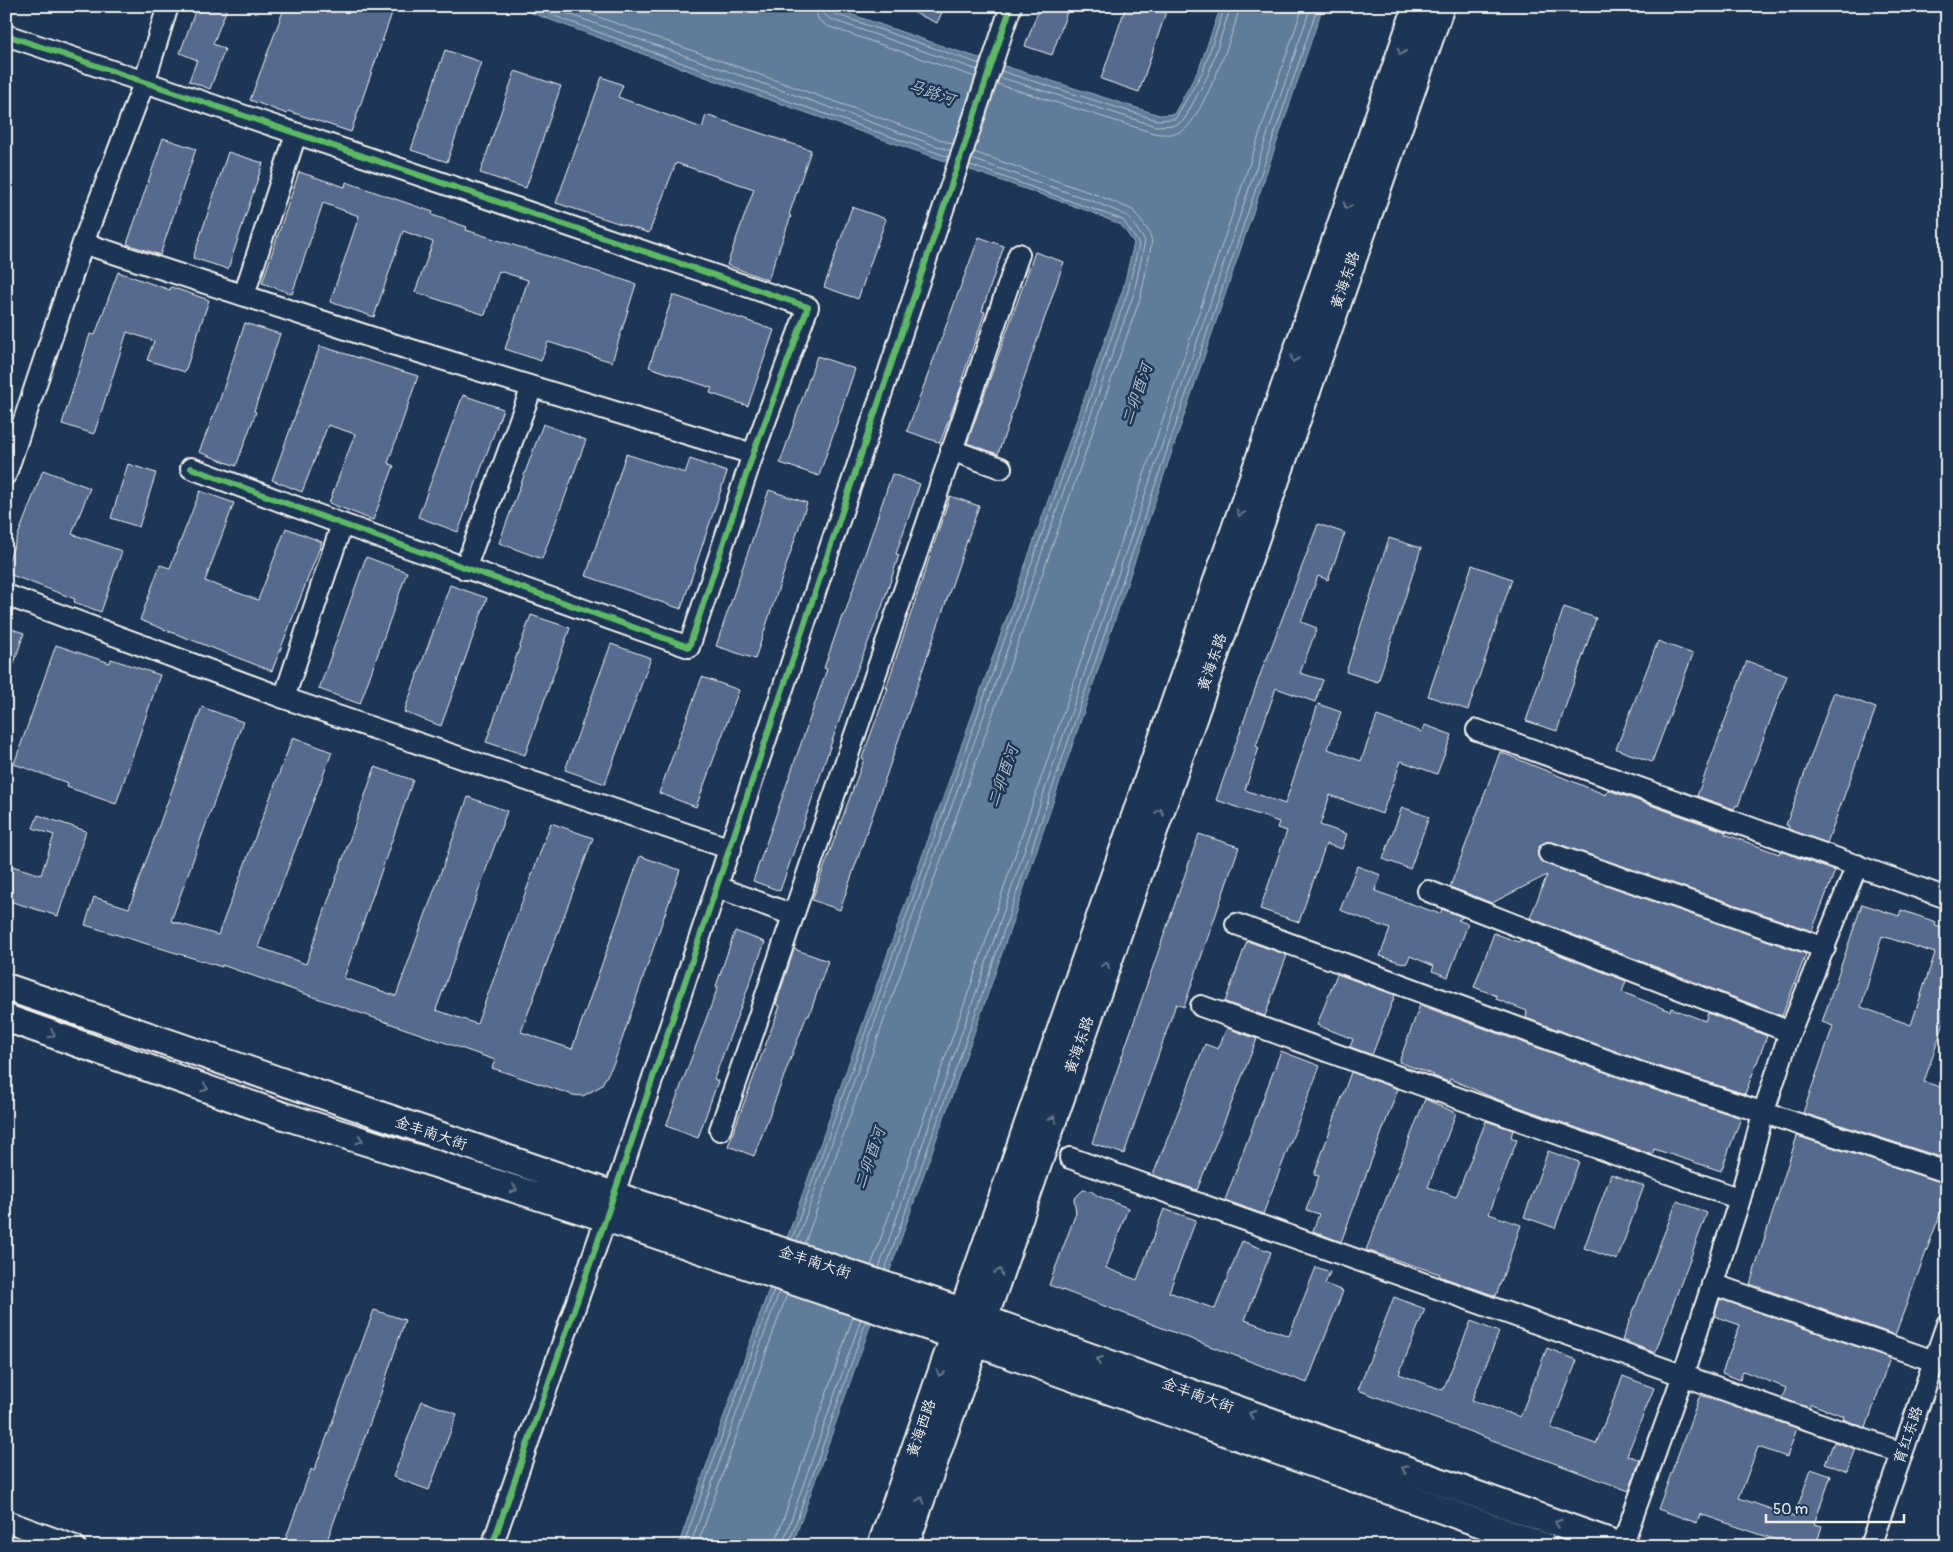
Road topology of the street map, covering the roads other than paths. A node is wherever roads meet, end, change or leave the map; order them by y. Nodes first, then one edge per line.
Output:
1 (168, 6) edge
2 (1011, 6) edge
3 (1417, 6) edge
4 (1441, 6) edge
5 (6, 35) edge
6 (144, 83) junction
7 (296, 134) junction
8 (83, 243) junction
9 (1019, 254) dead end
10 (244, 295) junction
11 (532, 388) junction
12 (950, 450) junction
13 (753, 454) junction
14 (191, 468) dead end
15 (1001, 468) dead end
16 (6, 474) edge
17 (342, 524) junction
18 (465, 569) junction
19 (6, 595) edge
20 (284, 698) junction
21 (1477, 730) dead end
22 (731, 849) junction
23 (1549, 853) dead end
24 (1857, 865) junction
25 (718, 888) junction
26 (1428, 891) dead end
27 (1947, 898) edge
28 (793, 915) junction
29 (1236, 924) dead end
30 (1825, 948) junction
31 (6, 987) edge
32 (1201, 1006) dead end
33 (6, 1018) edge
34 (1790, 1032) junction
35 (1762, 1114) junction
36 (720, 1130) dead end
37 (1070, 1158) dead end
38 (1947, 1172) edge
39 (1740, 1199) junction
40 (610, 1207) junction
41 (1712, 1284) junction
42 (1947, 1324) edge
43 (969, 1327) junction
44 (1934, 1361) junction
45 (1683, 1375) junction
46 (1902, 1453) junction
47 (6, 1520) edge
48 (75, 1546) edge
49 (492, 1546) edge
50 (881, 1546) edge
51 (905, 1546) edge
52 (1543, 1546) edge
53 (1622, 1546) edge
54 (1870, 1546) edge

1 - 6 street
2 - 22 street
3 -> 43 main road, 黄海东路
43 -> 4 main road, 黄海东路
5 - 6 street
6 - 7 street
6 - 8 street
7 - 10 street
7 - 13 street
8 - 10 street
8 - 16 street
9 - 12 street
10 - 11 street
11 - 13 street
11 - 18 street
12 - 15 street
12 - 28 street
13 - 18 street
14 - 17 street
17 - 18 street
17 - 20 street
19 - 20 street
20 - 22 street
21 - 24 street
22 - 25 street
23 - 30 street
24 - 27 street
24 - 30 street
25 - 28 street
25 - 40 street
26 - 34 street
28 - 36 street
29 - 35 street
30 - 34 street
31 - 40 main road, 金丰南大街
32 - 39 street
33 -> 40 main road, 金丰南大街
34 - 35 street
35 - 38 street
35 - 39 street
37 - 45 street
39 - 41 street
40 - 43 main road, 金丰南大街
40 - 49 street
41 - 44 street
41 - 45 street
42 - 44 street, 育红东路
43 -> 50 main road, 黄海西路
51 -> 43 main road, 黄海西路
43 - 52 main road, 金丰南大街
53 -> 43 main road, 金丰南大街
44 - 46 street, 育红东路
45 - 46 street
45 - 53 street
46 - 54 street, 育红东路
47 - 48 street

